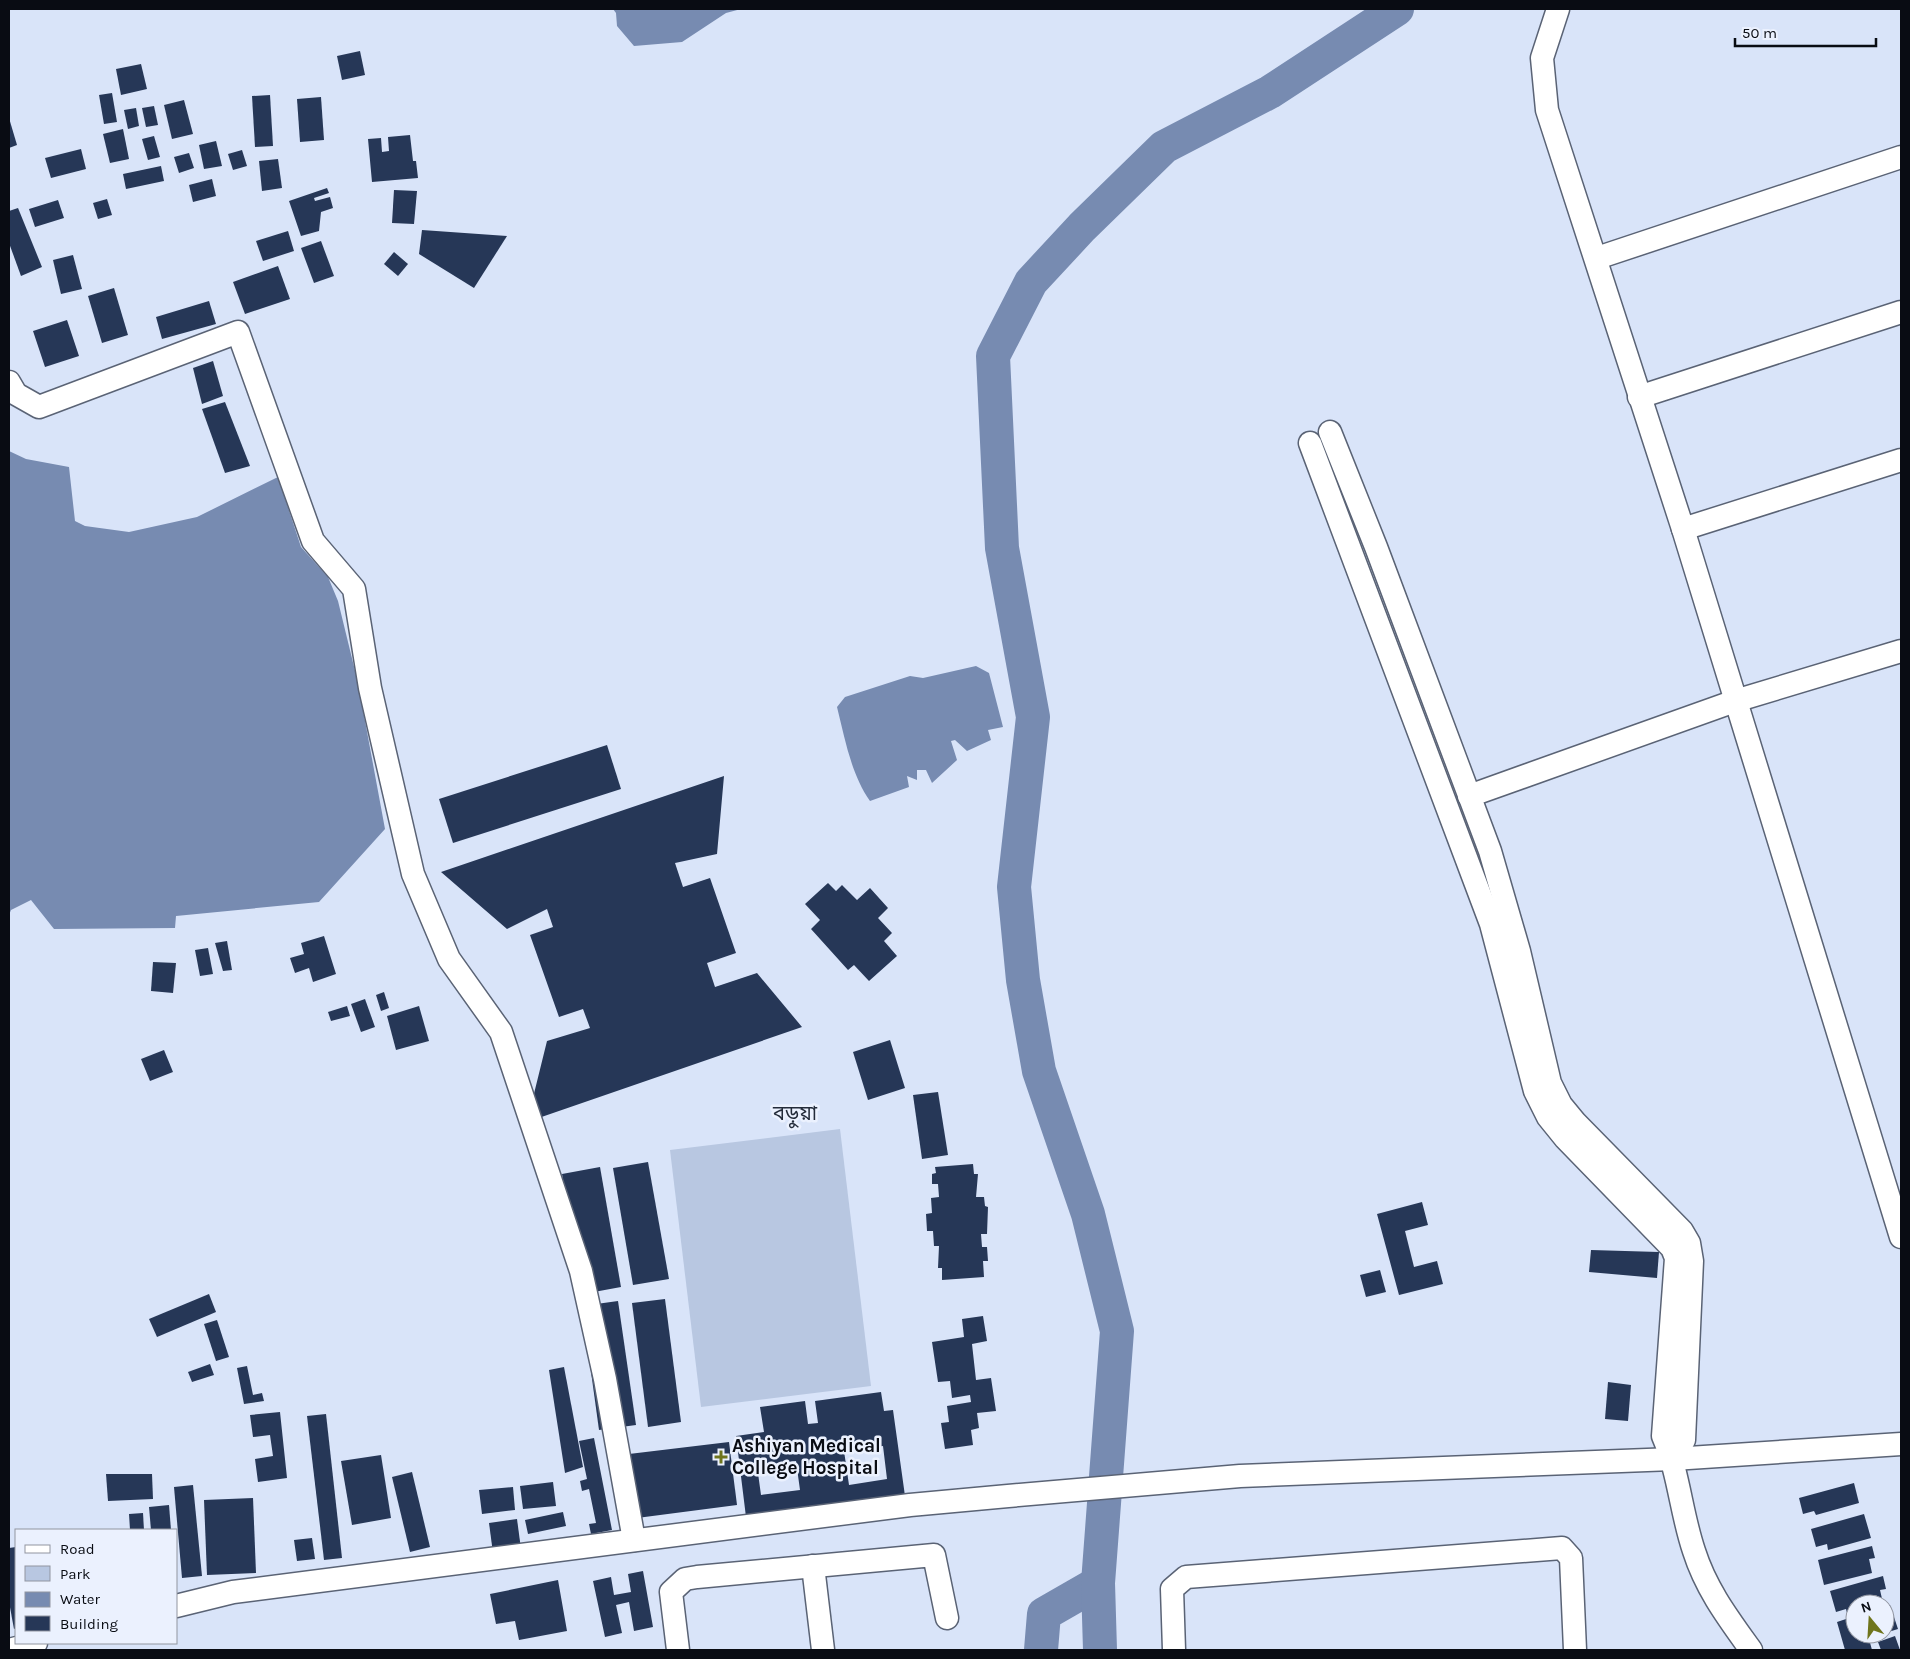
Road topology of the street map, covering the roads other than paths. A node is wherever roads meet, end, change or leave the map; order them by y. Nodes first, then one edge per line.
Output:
1 (1559, 9) edge
2 (1901, 157) edge
3 (1597, 258) junction
4 (1901, 312) edge
5 (9, 382) edge
6 (1639, 397) junction
7 (1330, 432) dead end
8 (1310, 443) dead end
9 (1901, 460) edge
10 (1683, 529) junction
11 (1376, 547) junction
12 (1352, 555) junction
13 (1901, 651) edge
14 (1735, 701) junction
15 (1469, 796) junction
16 (1608, 1170) junction
17 (1901, 1237) edge
18 (1901, 1444) edge
19 (1673, 1458) junction
20 (634, 1540) junction
21 (813, 1566) junction
22 (178, 1606) edge
23 (947, 1618) dead end
24 (32, 1644) edge
25 (9, 1650) edge
26 (678, 1650) edge
27 (822, 1650) edge
28 (1174, 1650) edge
29 (1575, 1650) edge
30 (1751, 1650) edge

1 - 3 street
2 - 3 street
3 - 6 street
4 - 6 street
5 - 20 street
6 - 10 street
7 - 11 street
8 - 12 street
9 - 10 street
10 - 14 street
11 - 12 street
11 - 15 street
12 - 16 street
13 - 14 street
14 - 15 street
14 - 17 street
15 - 16 street
16 - 19 street
18 - 19 street
19 - 20 street
19 - 30 street
20 - 22 street
21 - 23 street
21 - 26 street
21 - 27 street
24 - 25 street
28 - 29 street

